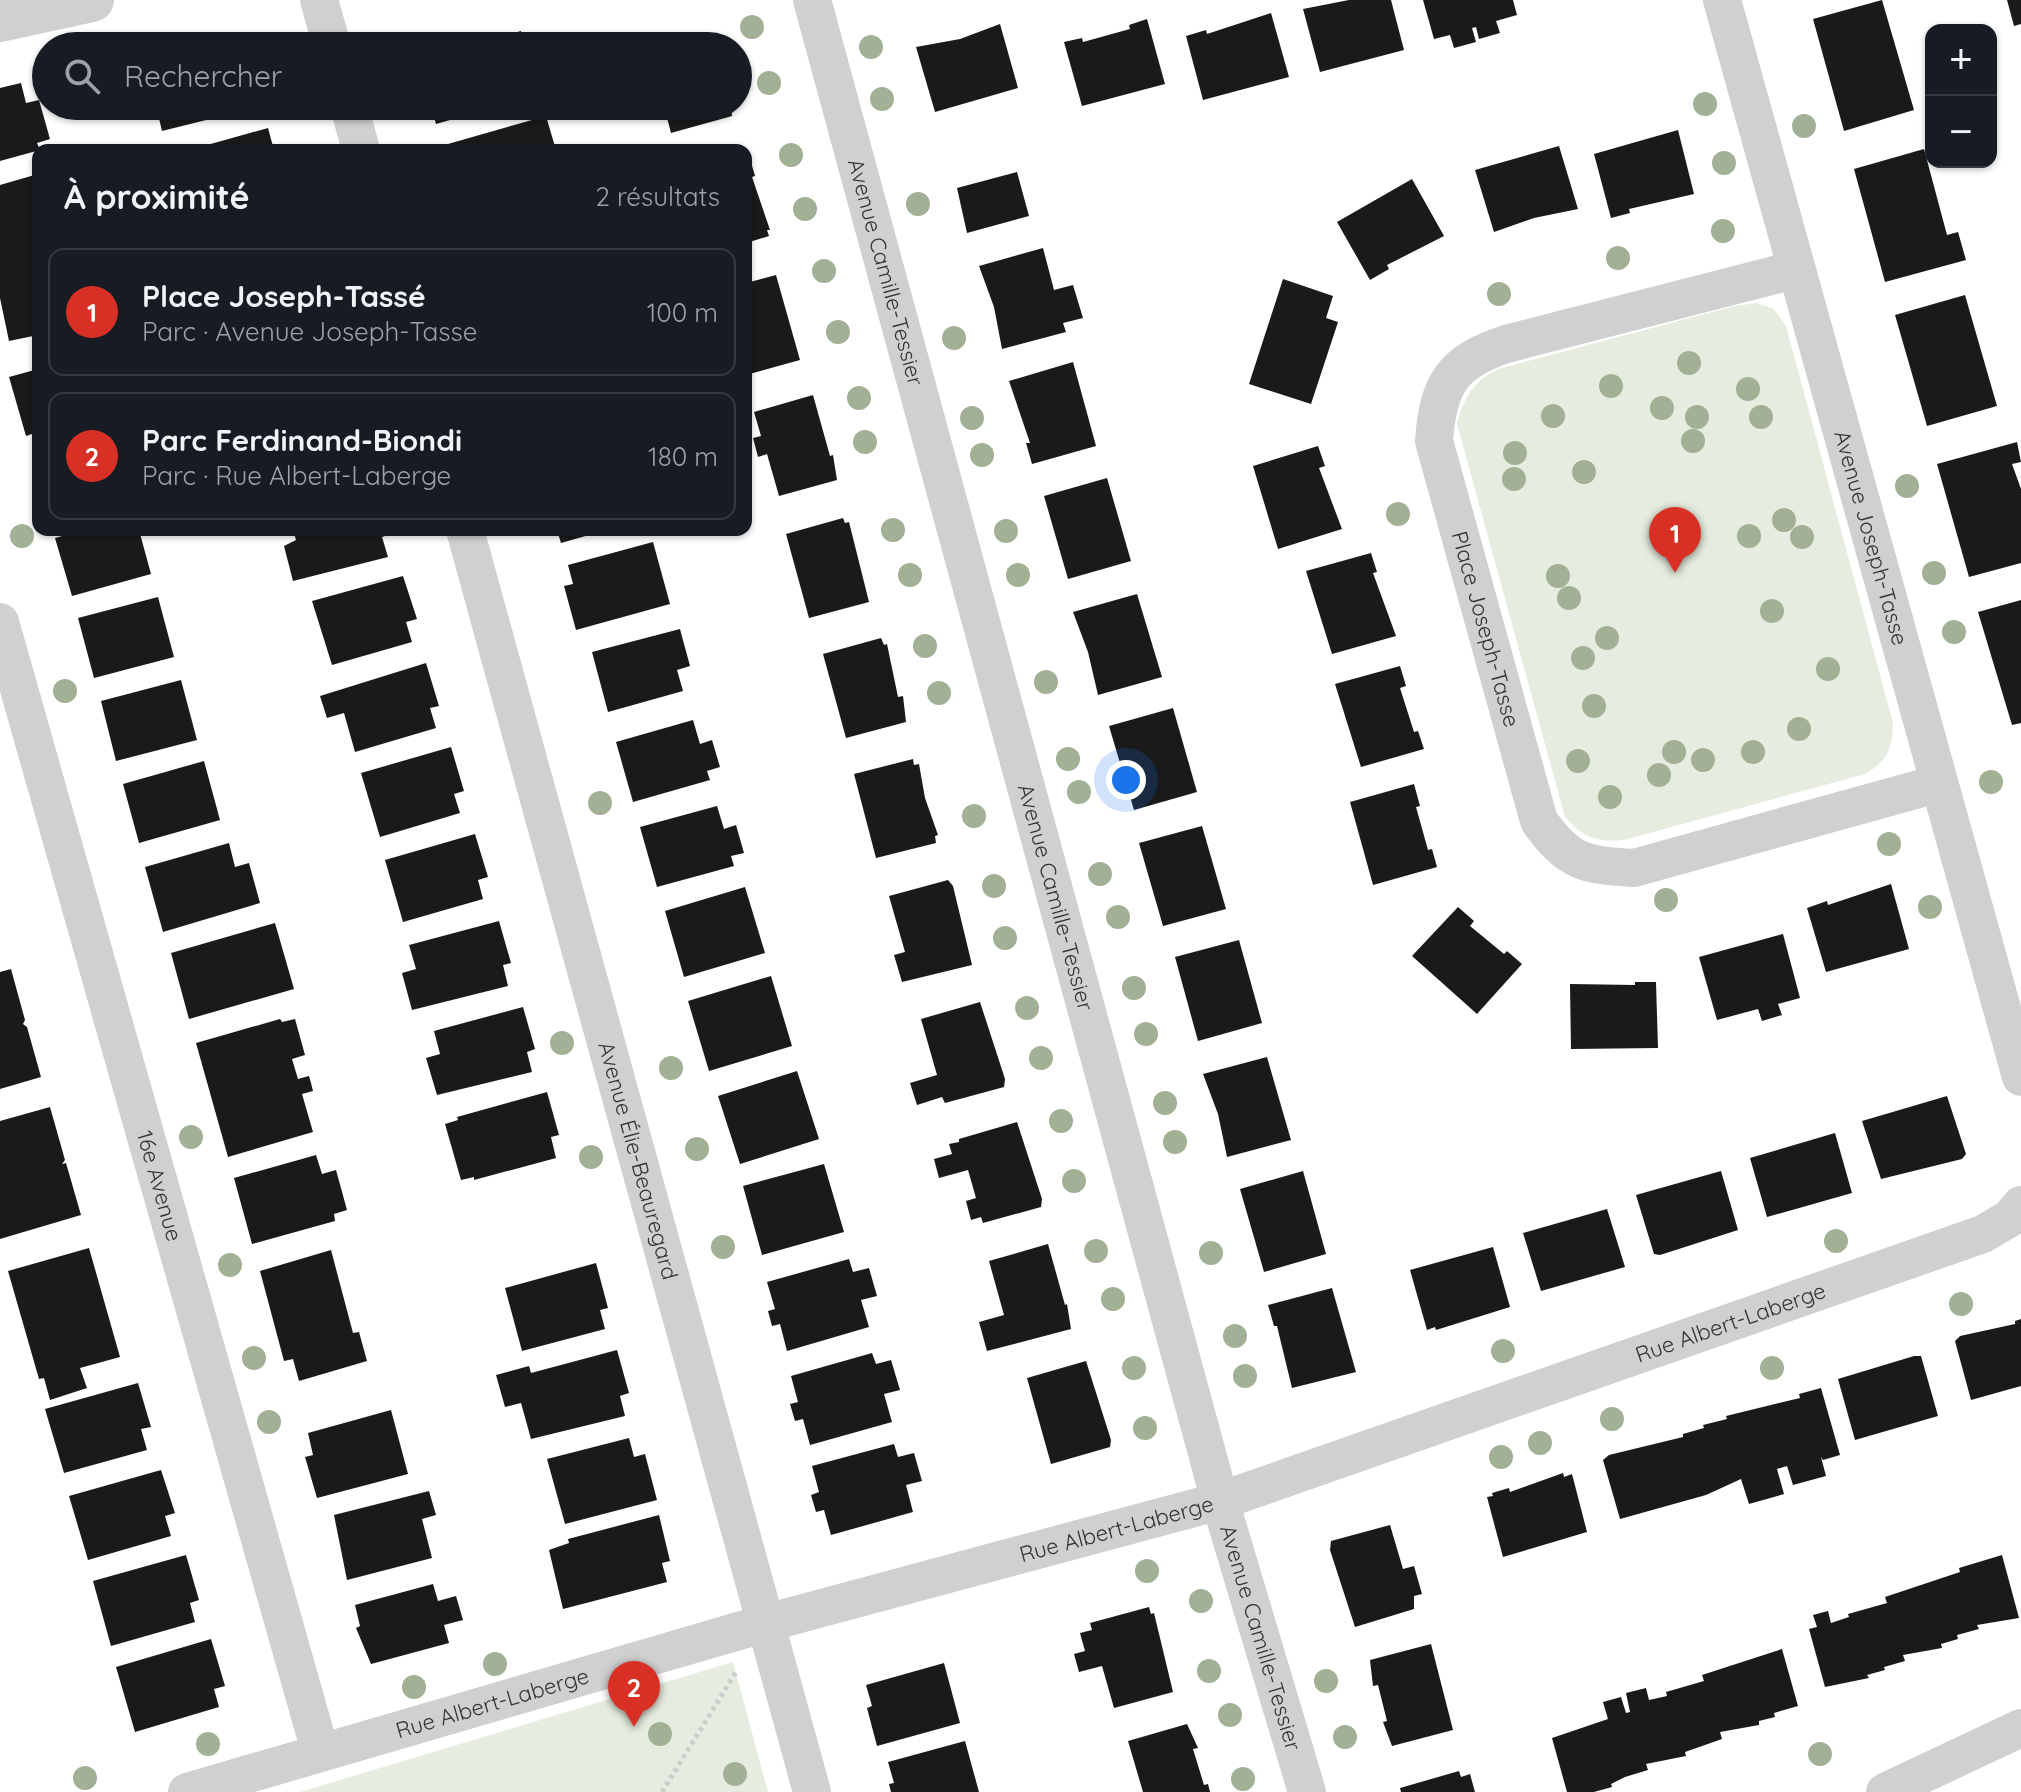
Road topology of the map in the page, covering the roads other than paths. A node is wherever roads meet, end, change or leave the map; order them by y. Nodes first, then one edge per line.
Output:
1 (92, 0) edge
2 (319, 0) edge
3 (812, 0) edge
4 (1722, 0) edge
5 (0, 20) edge
6 (328, 32) edge
7 (353, 120) edge
8 (359, 144) edge
9 (1794, 270) junction
10 (467, 536) edge
11 (0, 622) edge
12 (1937, 784) junction
13 (2021, 1077) edge
14 (2021, 1205) edge
15 (1220, 1501) junction
16 (766, 1623) junction
17 (2021, 1728) edge
18 (320, 1751) junction
19 (187, 1792) edge
20 (812, 1792) edge
21 (1307, 1792) edge
22 (1885, 1792) edge

1 - 5 street
2 - 6 street
3 - 15 street, Avenue Camille-Tessier
4 - 9 street, Avenue Joseph-Tasse
7 - 8 street
9 - 12 street, Avenue Joseph-Tasse
9 - 12 street, Place Joseph-Tasse
10 - 16 street, Avenue Élie-Beauregard
11 - 18 street, 16e Avenue
12 - 13 street, Avenue Joseph-Tasse
14 - 15 street, Rue Albert-Laberge
15 - 16 street, Rue Albert-Laberge
15 - 21 street, Avenue Camille-Tessier
16 - 18 street, Rue Albert-Laberge
16 - 20 street, Avenue Élie-Beauregard
17 - 22 street
18 - 19 street, Rue Albert-Laberge

